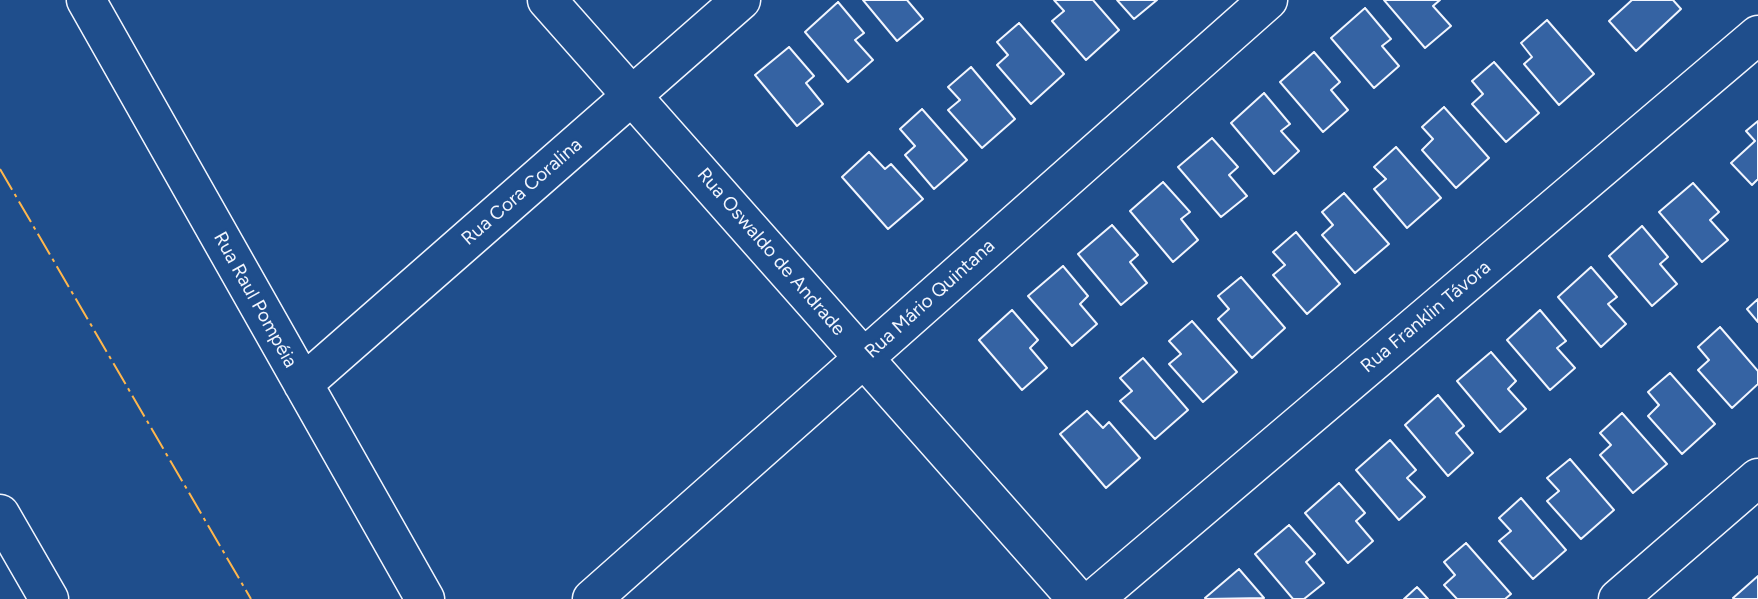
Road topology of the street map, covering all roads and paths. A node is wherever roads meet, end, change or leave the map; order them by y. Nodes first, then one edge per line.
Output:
1 (86, 0) edge
2 (547, 0) edge
3 (741, 0) edge
4 (1268, 0) edge
5 (1758, 35) edge
6 (632, 95) junction
7 (864, 358) junction
8 (303, 384) junction
9 (1758, 478) edge
10 (0, 514) edge
11 (49, 599) edge
12 (425, 599) edge
13 (592, 599) edge
14 (1077, 599) edge
15 (1094, 599) edge
16 (1618, 599) edge

1 - 8 street, Rua Raul Pompéia
2 - 6 street, Rua Oswaldo de Andrade
3 - 6 street, Rua Cora Coralina
4 - 7 street, Rua Mário Quintana
5 - 15 street, Rua Franklin Távora
6 - 7 street, Rua Oswaldo de Andrade
6 - 8 street, Rua Cora Coralina
7 - 13 street, Rua Mário Quintana
7 - 14 street, Rua Oswaldo de Andrade
8 - 12 street, Rua Raul Pompéia
9 - 16 street
10 - 11 street

